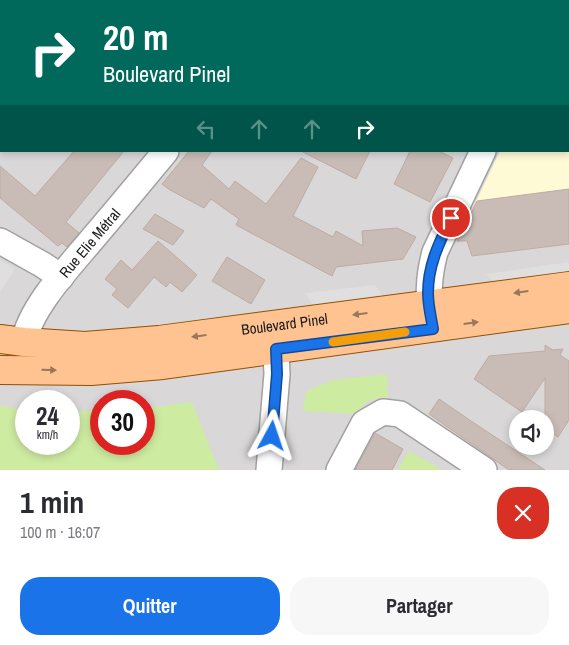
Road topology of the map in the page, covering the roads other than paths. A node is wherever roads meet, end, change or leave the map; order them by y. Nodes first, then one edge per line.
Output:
1 (165, 152) edge
2 (483, 152) edge
3 (0, 242) edge
4 (61, 277) junction
5 (569, 286) edge
6 (569, 309) edge
7 (431, 317) junction
8 (275, 337) junction
9 (12, 340) edge
10 (0, 370) edge
11 (269, 470) edge
12 (339, 470) edge
13 (484, 470) edge

1 - 4 street, Rue Elie Métral
2 - 7 street
3 - 4 street
4 - 9 street, Rue Elie Métral
5 -> 7 main road, Boulevard Pinel
7 -> 6 main road, Boulevard Pinel
7 - 8 main road, Boulevard Pinel
8 -> 9 main road, Boulevard Pinel
10 -> 8 main road, Boulevard Pinel
8 - 11 street
12 - 13 street

